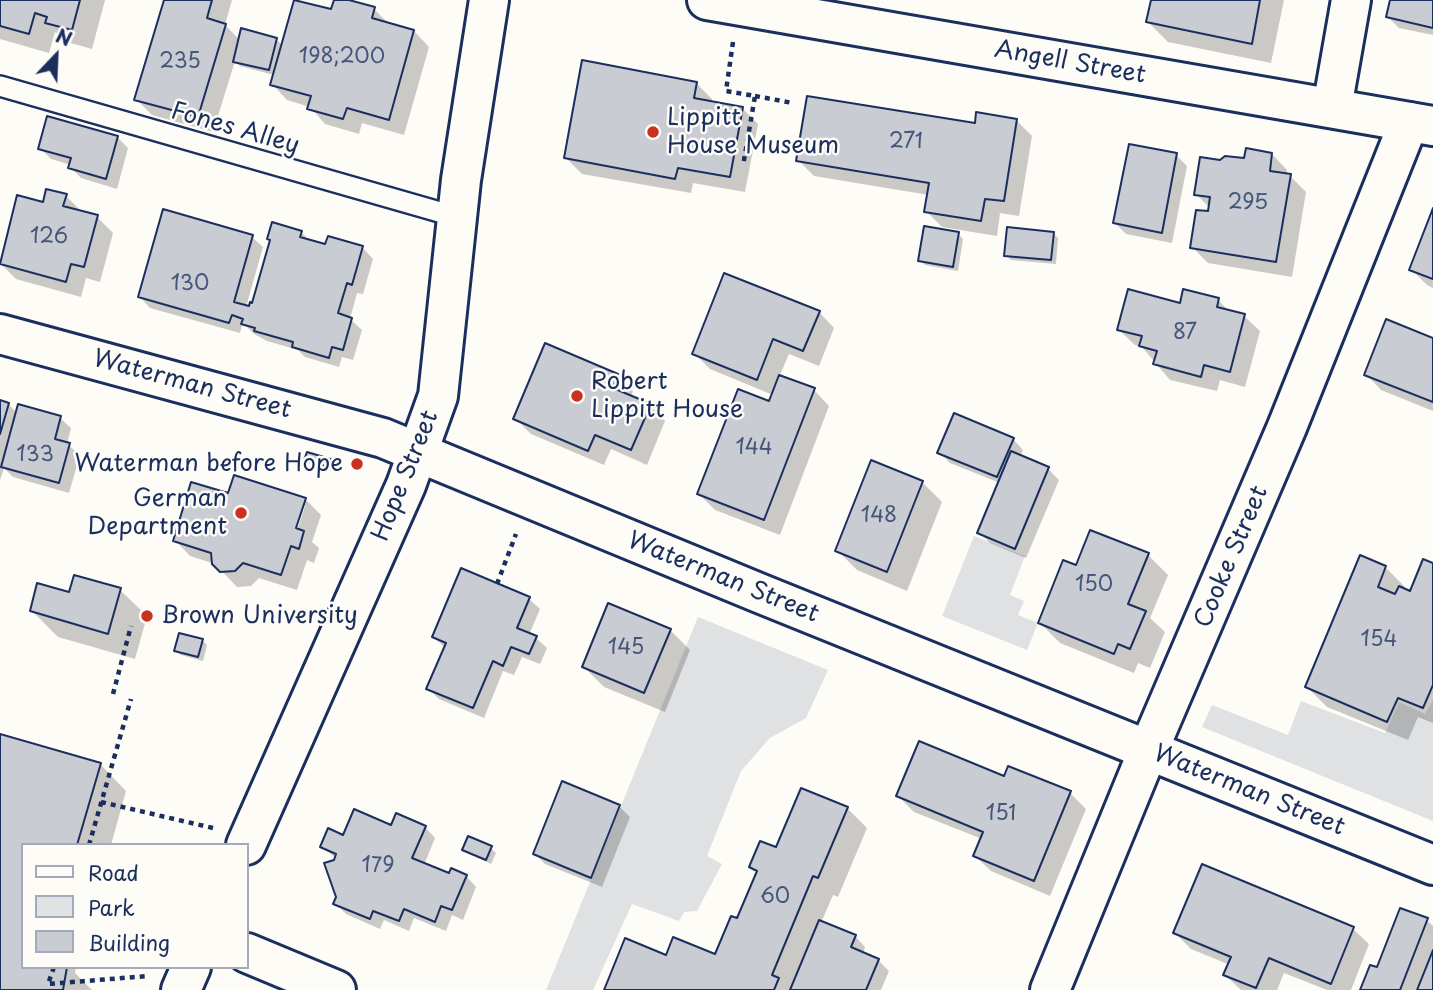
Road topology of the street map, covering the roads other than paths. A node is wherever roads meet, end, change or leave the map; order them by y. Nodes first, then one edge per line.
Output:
1 (489, 0) edge
2 (708, 0) edge
3 (1351, 0) edge
4 (0, 86) edge
5 (1332, 108) junction
6 (1421, 124) edge
7 (457, 217) junction
8 (0, 334) edge
9 (419, 453) junction
10 (1148, 751) junction
11 (231, 837) edge
12 (1433, 865) edge
13 (248, 953) edge
14 (188, 969) edge
15 (165, 983) edge
16 (336, 990) edge
17 (1050, 990) edge

1 - 7 main road, Hope Street
2 - 5 main road, Angell Street
3 - 5 main road
4 - 7 lane, Fones Alley
5 - 6 main road, Angell Street
6 - 10 main road, Cooke Street
7 - 9 main road, Hope Street
8 - 9 main road, Waterman Street
9 - 10 main road, Waterman Street
9 - 11 main road, Hope Street
10 - 12 main road, Waterman Street
10 - 17 main road, Cooke Street
13 - 16 main road
14 - 15 main road

